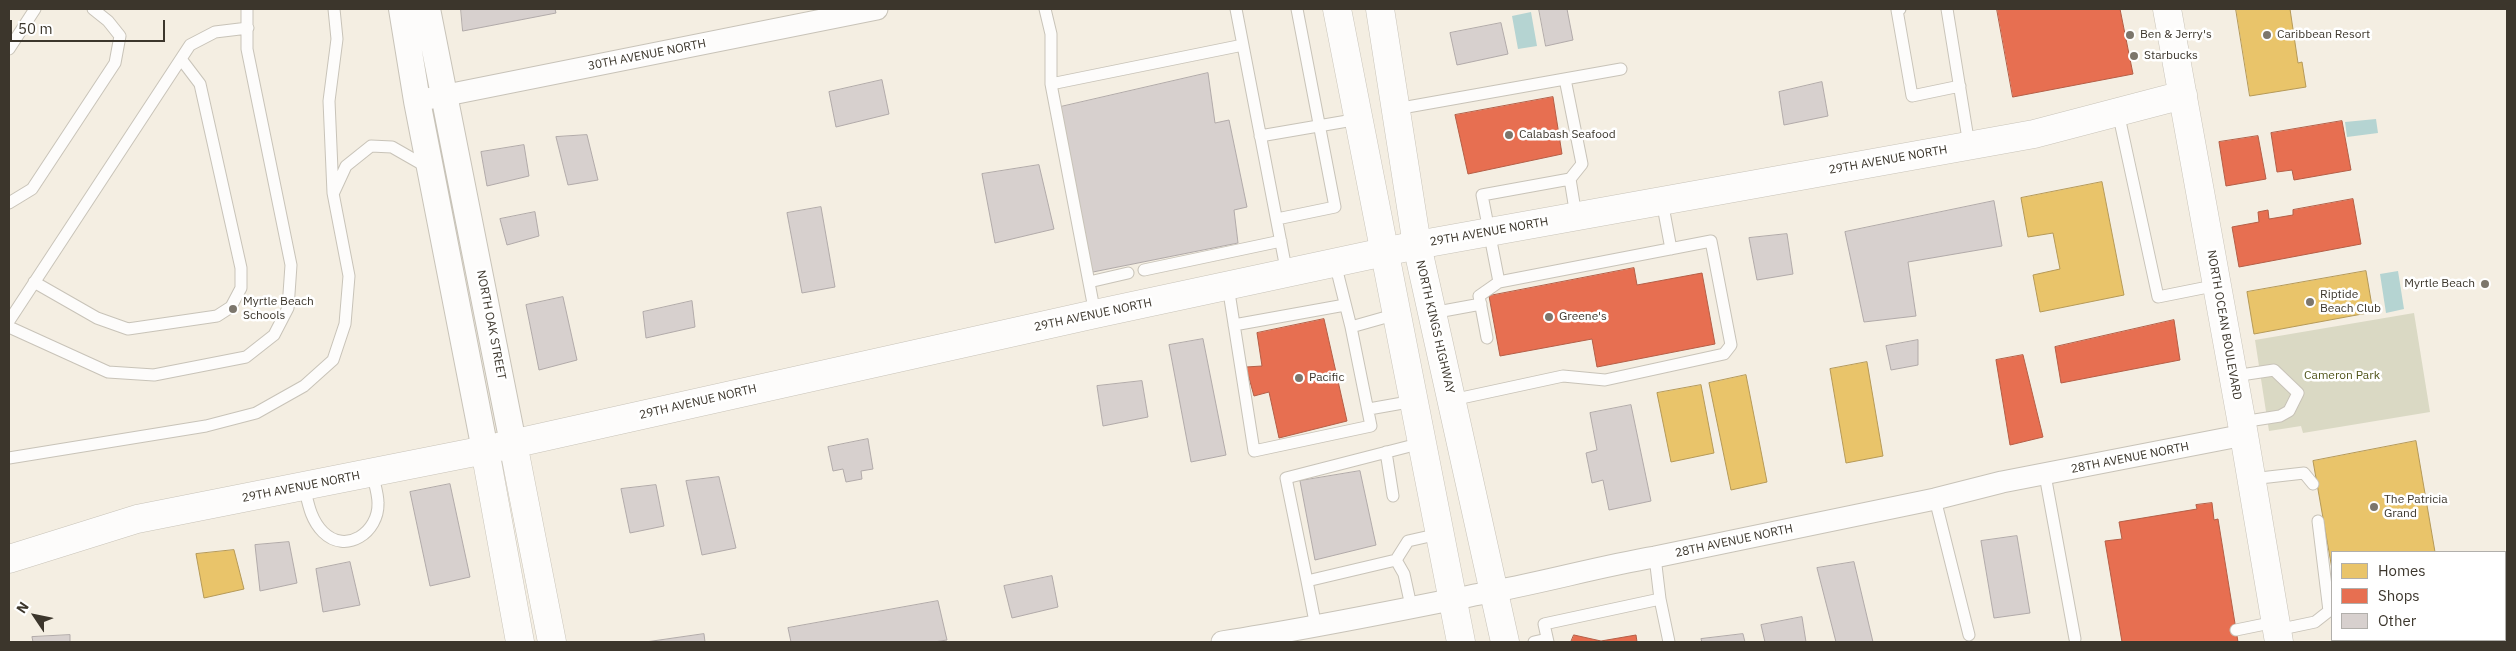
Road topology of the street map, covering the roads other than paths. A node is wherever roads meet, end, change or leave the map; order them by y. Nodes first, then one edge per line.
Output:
1 (35, 9) edge
2 (93, 9) edge
3 (334, 9) edge
4 (402, 9) edge
5 (427, 9) edge
6 (877, 9) edge
7 (1045, 9) edge
8 (1236, 9) edge
9 (1297, 9) edge
10 (1337, 9) edge
11 (1380, 9) edge
12 (1900, 9) edge
13 (1947, 9) edge
14 (2167, 9) edge
15 (249, 11) edge
16 (248, 28) junction
17 (1242, 45) junction
18 (9, 49) edge
19 (181, 59) junction
20 (1620, 69) dead end
21 (1565, 79) junction
22 (1051, 84) junction
23 (1960, 86) junction
24 (2183, 95) junction
25 (445, 96) junction
26 (417, 101) junction
27 (1396, 110) junction
28 (2118, 112) junction
29 (1359, 119) junction
30 (1319, 126) junction
31 (1260, 136) junction
32 (1969, 145) junction
33 (430, 169) junction
34 (1570, 179) junction
35 (333, 194) junction
36 (1662, 201) junction
37 (9, 204) edge
38 (1576, 216) junction
39 (1277, 220) junction
40 (1488, 233) junction
41 (1281, 241) junction
42 (1417, 245) junction
43 (1671, 249) junction
44 (1385, 253) junction
45 (1335, 263) junction
46 (1144, 270) dead end
47 (1128, 273) dead end
48 (1287, 274) junction
49 (34, 282) junction
50 (1089, 282) junction
51 (1499, 282) junction
52 (2218, 285) junction
53 (1228, 286) junction
54 (1481, 304) junction
55 (1345, 305) junction
56 (1432, 313) junction
57 (1095, 314) junction
58 (1397, 314) junction
59 (9, 320) edge
60 (1234, 325) junction
61 (9, 327) edge
62 (1351, 327) junction
63 (1487, 338) dead end
64 (2234, 376) junction
65 (1452, 400) junction
66 (1414, 401) junction
67 (1369, 409) junction
68 (2243, 429) junction
69 (1422, 443) junction
70 (513, 444) junction
71 (485, 450) junction
72 (1386, 452) junction
73 (9, 458) edge
74 (372, 472) junction
75 (2045, 475) junction
76 (2251, 479) junction
77 (2313, 484) dead end
78 (304, 486) junction
79 (1393, 496) dead end
80 (1935, 498) junction
81 (2318, 521) dead end
82 (1440, 534) junction
83 (1655, 557) junction
84 (9, 559) edge
85 (1396, 560) junction
86 (1307, 581) junction
87 (1495, 591) junction
88 (1452, 598) junction
89 (1660, 599) junction
90 (1411, 606) junction
91 (1316, 628) junction
92 (2236, 630) dead end
93 (2277, 632) edge
94 (1969, 635) dead end
95 (1288, 637) edge
96 (2075, 639) dead end
97 (1460, 641) edge
98 (1548, 641) edge
99 (520, 642) edge
100 (552, 642) edge
101 (1222, 642) edge
102 (1505, 642) edge
103 (1534, 642) edge
104 (1670, 642) edge

1 - 18 lane
2 - 37 lane
3 - 35 lane
4 - 26 street
5 - 25 street, NORTH OAK STREET
6 - 25 street, 30TH AVENUE NORTH
7 - 22 lane
8 - 17 lane
9 - 30 lane
10 - 29 main road
11 - 27 main road, NORTH KINGS HIGHWAY
12 - 23 lane
13 - 23 lane
14 - 24 main road, NORTH OCEAN BOULEVARD
15 - 16 lane
16 - 19 lane
16 - 61 lane
17 - 22 lane
17 - 31 lane
19 - 49 lane
19 - 49 lane
20 - 21 lane
21 - 27 lane
21 - 34 lane
22 - 50 lane
23 - 32 lane
24 - 28 main road, 29TH AVENUE NORTH
24 - 52 main road, NORTH OCEAN BOULEVARD
25 - 26 street, 30TH AVENUE NORTH
25 - 70 street, NORTH OAK STREET
26 - 33 street
27 - 42 main road, NORTH KINGS HIGHWAY
28 - 32 main road, 29TH AVENUE NORTH
28 - 52 lane
29 - 30 lane
29 - 44 main road
30 - 31 lane
30 - 39 lane
31 - 39 lane
32 - 36 main road, 29TH AVENUE NORTH
33 - 35 lane
33 - 71 street
34 - 38 lane
34 - 40 lane
35 - 73 lane
36 - 38 main road, 29TH AVENUE NORTH
36 - 43 lane
38 - 40 main road, 29TH AVENUE NORTH
39 - 41 lane
40 - 42 main road, 29TH AVENUE NORTH
40 - 51 lane
41 - 46 lane
41 - 48 lane
42 - 44 main road, 29TH AVENUE NORTH
42 - 56 main road, NORTH KINGS HIGHWAY
43 - 51 lane
43 - 65 lane
44 - 45 main road, 29TH AVENUE NORTH
44 - 58 main road
45 - 48 main road, 29TH AVENUE NORTH
45 - 55 lane
47 - 50 lane
48 - 53 main road, 29TH AVENUE NORTH
49 - 59 lane
50 - 57 lane
51 - 54 lane
52 - 64 main road, NORTH OCEAN BOULEVARD
53 - 57 main road, 29TH AVENUE NORTH
53 - 60 lane
54 - 56 lane
54 - 63 lane
55 - 60 lane
55 - 62 lane
56 - 65 main road, NORTH KINGS HIGHWAY
57 - 70 main road, 29TH AVENUE NORTH
58 - 62 lane
58 - 66 main road
60 - 67 lane
62 - 67 lane
64 - 68 main road, NORTH OCEAN BOULEVARD
64 - 68 lane
65 - 87 main road, NORTH KINGS HIGHWAY
66 - 67 lane
66 - 69 main road
68 - 75 street, 28TH AVENUE NORTH
68 - 76 main road, NORTH OCEAN BOULEVARD
69 - 72 lane
69 - 82 main road
70 - 71 main road, 29TH AVENUE NORTH
70 - 100 main road, NORTH OAK STREET
71 - 74 main road, 29TH AVENUE NORTH
71 - 99 main road
72 - 79 lane
72 - 86 lane
74 - 78 main road, 29TH AVENUE NORTH
74 - 78 lane
75 - 80 street, 28TH AVENUE NORTH
75 - 96 lane
76 - 77 lane
76 - 93 main road, NORTH OCEAN BOULEVARD
78 - 84 main road, 29TH AVENUE NORTH
80 - 83 street, 28TH AVENUE NORTH
80 - 94 lane
81 - 93 lane
82 - 85 lane
82 - 88 main road
83 - 87 street, 28TH AVENUE NORTH
83 - 89 lane
85 - 86 lane
85 - 90 lane
86 - 91 lane
87 - 88 street, 28TH AVENUE NORTH
87 - 102 main road, NORTH KINGS HIGHWAY
88 - 90 street, 28TH AVENUE NORTH
88 - 97 main road
89 - 98 lane
89 - 104 lane
90 - 91 street, 28TH AVENUE NORTH
91 - 95 street, 28TH AVENUE NORTH
92 - 93 lane
95 - 101 street, 28TH AVENUE NORTH
98 - 103 lane

